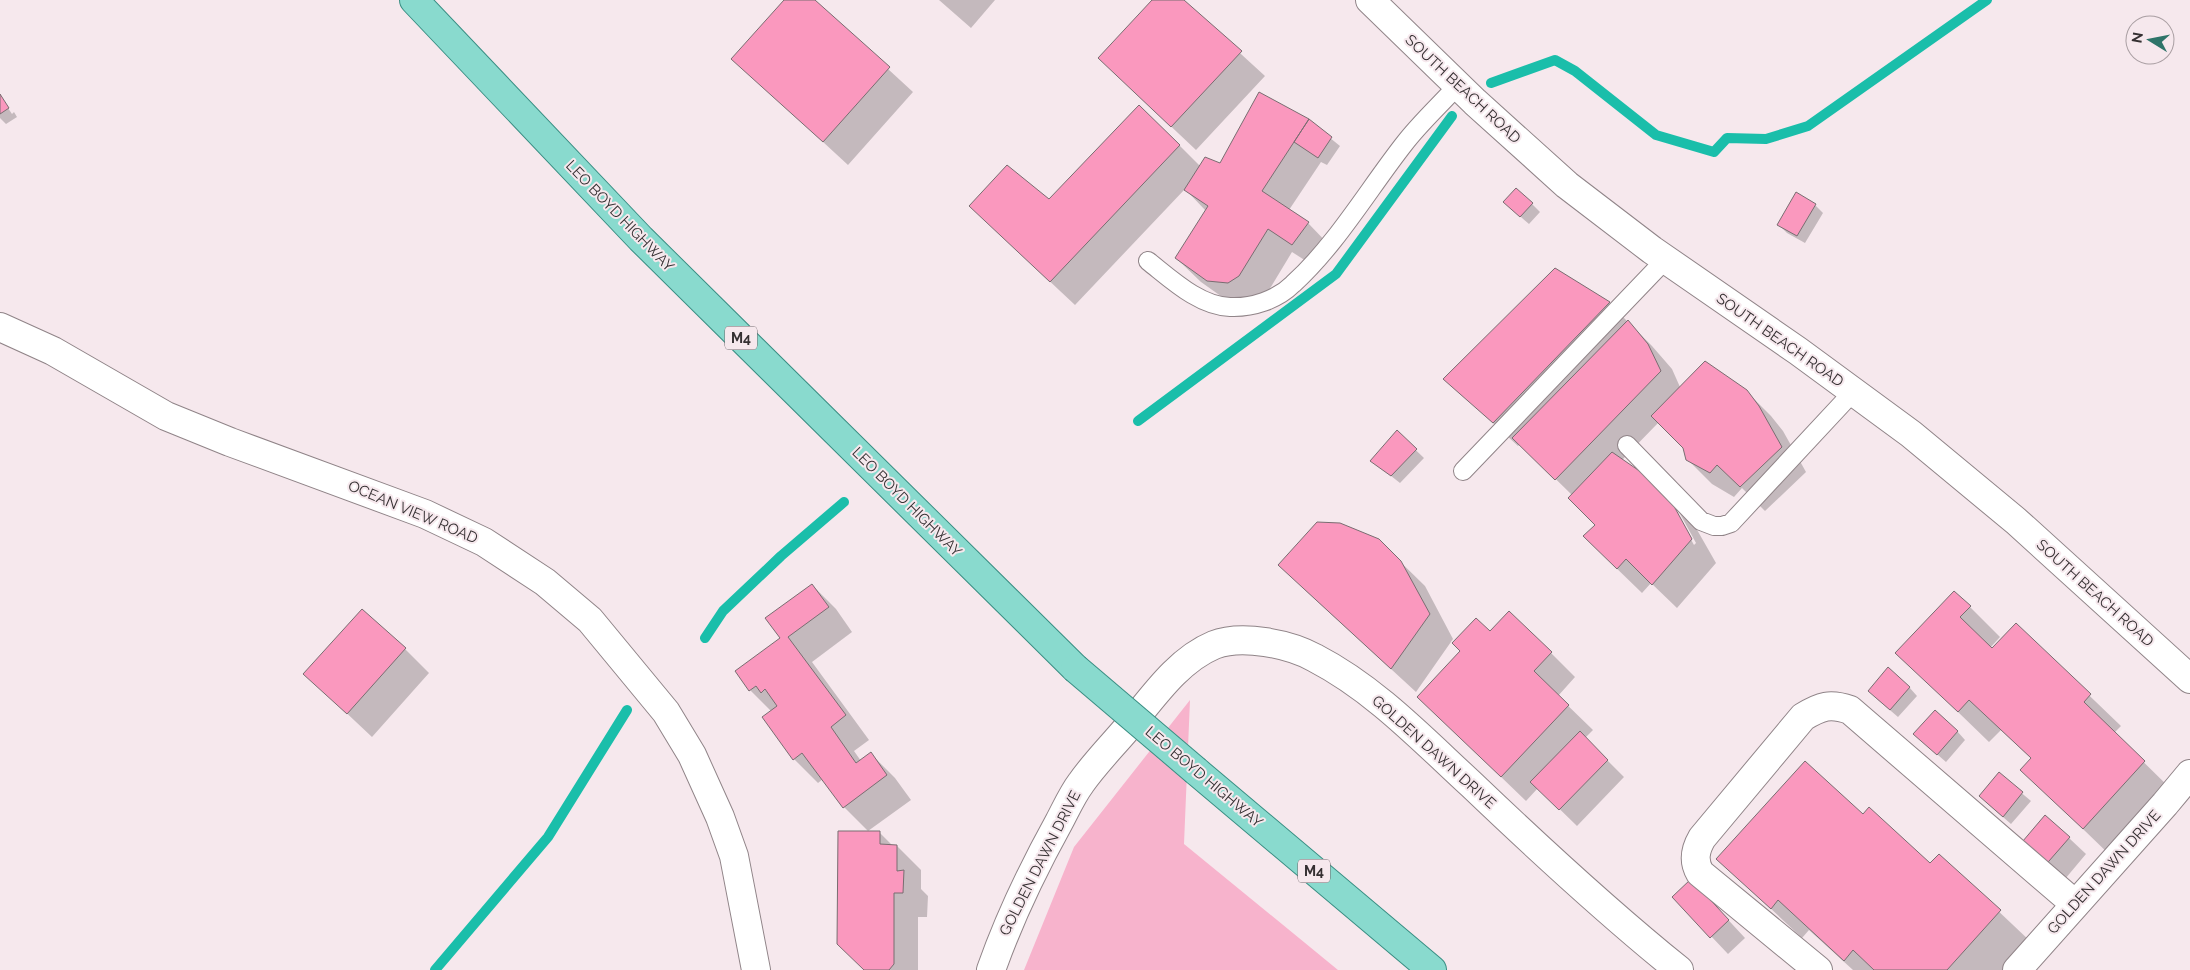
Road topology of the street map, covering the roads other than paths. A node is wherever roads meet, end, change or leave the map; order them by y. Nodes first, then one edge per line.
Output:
1 (414, 0) edge
2 (1370, 0) edge
3 (1458, 85) junction
4 (1665, 260) junction
5 (1148, 262) dead end
6 (0, 327) edge
7 (1853, 392) junction
8 (1627, 445) dead end
9 (1463, 471) dead end
10 (2190, 679) edge
11 (2190, 774) edge
12 (2075, 904) junction
13 (756, 970) edge
14 (991, 970) edge
15 (1432, 970) edge
16 (1679, 970) edge
17 (1818, 970) edge
18 (2016, 970) edge

1 - 15 main road, LEO BOYD HIGHWAY / M4, bridge
2 - 3 street, SOUTH BEACH ROAD
3 - 4 street, SOUTH BEACH ROAD
3 - 5 lane
4 - 7 street, SOUTH BEACH ROAD
4 - 9 lane
6 - 13 street, OCEAN VIEW ROAD
7 - 8 lane
7 - 10 street, SOUTH BEACH ROAD
11 - 12 street, GOLDEN DAWN DRIVE
12 - 17 street
12 - 18 street, GOLDEN DAWN DRIVE
14 - 16 street, GOLDEN DAWN DRIVE

